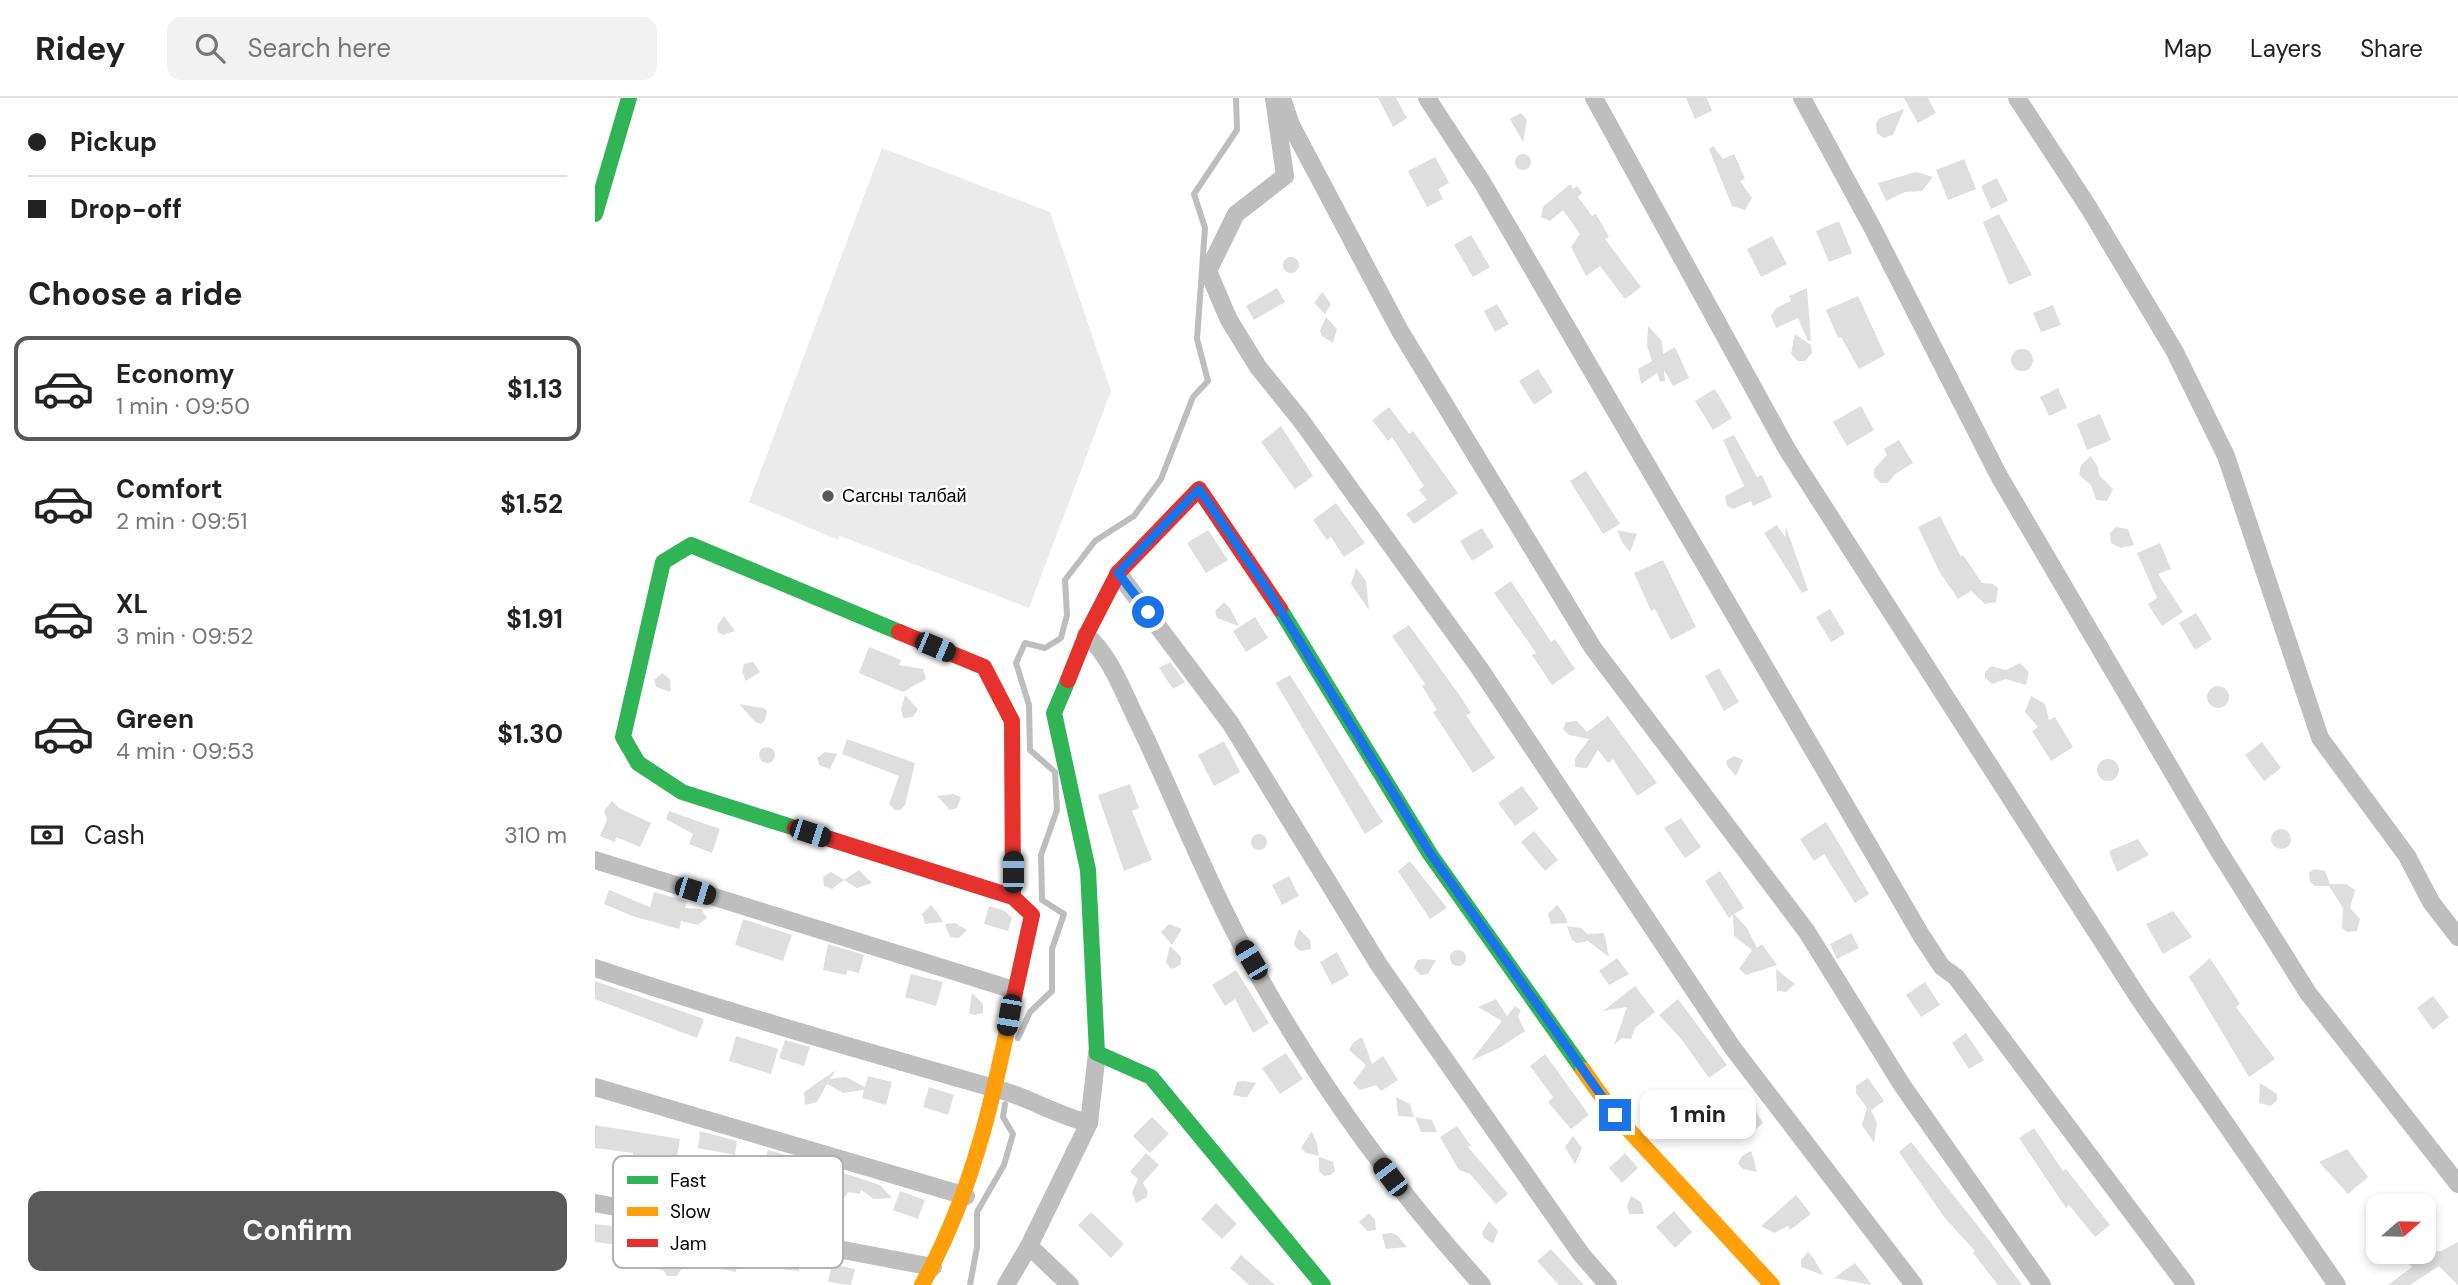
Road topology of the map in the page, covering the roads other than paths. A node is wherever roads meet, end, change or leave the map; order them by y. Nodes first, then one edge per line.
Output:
1 (629, 98) edge
2 (1274, 98) edge
3 (1282, 98) edge
4 (1427, 98) edge
5 (1594, 98) edge
6 (1802, 98) edge
7 (2017, 98) edge
8 (595, 215) edge
9 (1118, 573) junction
10 (1086, 635) junction
11 (595, 860) edge
12 (1013, 897) junction
13 (2458, 937) edge
14 (595, 968) edge
15 (1014, 990) junction
16 (1097, 1053) junction
17 (595, 1087) edge
18 (997, 1090) junction
19 (1089, 1123) junction
20 (830, 1156) edge
21 (843, 1160) edge
22 (2458, 1184) edge
23 (966, 1196) junction
24 (595, 1203) edge
25 (613, 1206) edge
26 (1028, 1245) junction
27 (843, 1250) edge
28 (933, 1267) junction
29 (922, 1285) edge
30 (1006, 1285) edge
31 (1070, 1285) edge
32 (1323, 1285) edge
33 (1482, 1285) edge
34 (1608, 1285) edge
35 (1772, 1285) edge
36 (1914, 1285) edge
37 (2042, 1285) edge
38 (2186, 1285) edge
39 (2337, 1285) edge

1 - 8 main road
2 - 36 street
3 - 37 street
4 - 38 street
5 - 39 street
6 - 22 street
7 - 13 street
9 - 10 main road
9 - 34 street
9 - 35 main road
10 - 16 main road
10 - 33 street
11 - 15 street
12 - 12 main road
12 - 15 main road
14 - 18 street
15 - 18 main road
16 - 19 street
16 - 32 main road
17 - 20 street
18 - 19 street
18 - 23 main road
19 - 26 street
21 - 23 street
23 - 28 main road
24 - 25 street
26 - 30 street
26 - 31 street
27 - 28 street
28 - 29 main road

